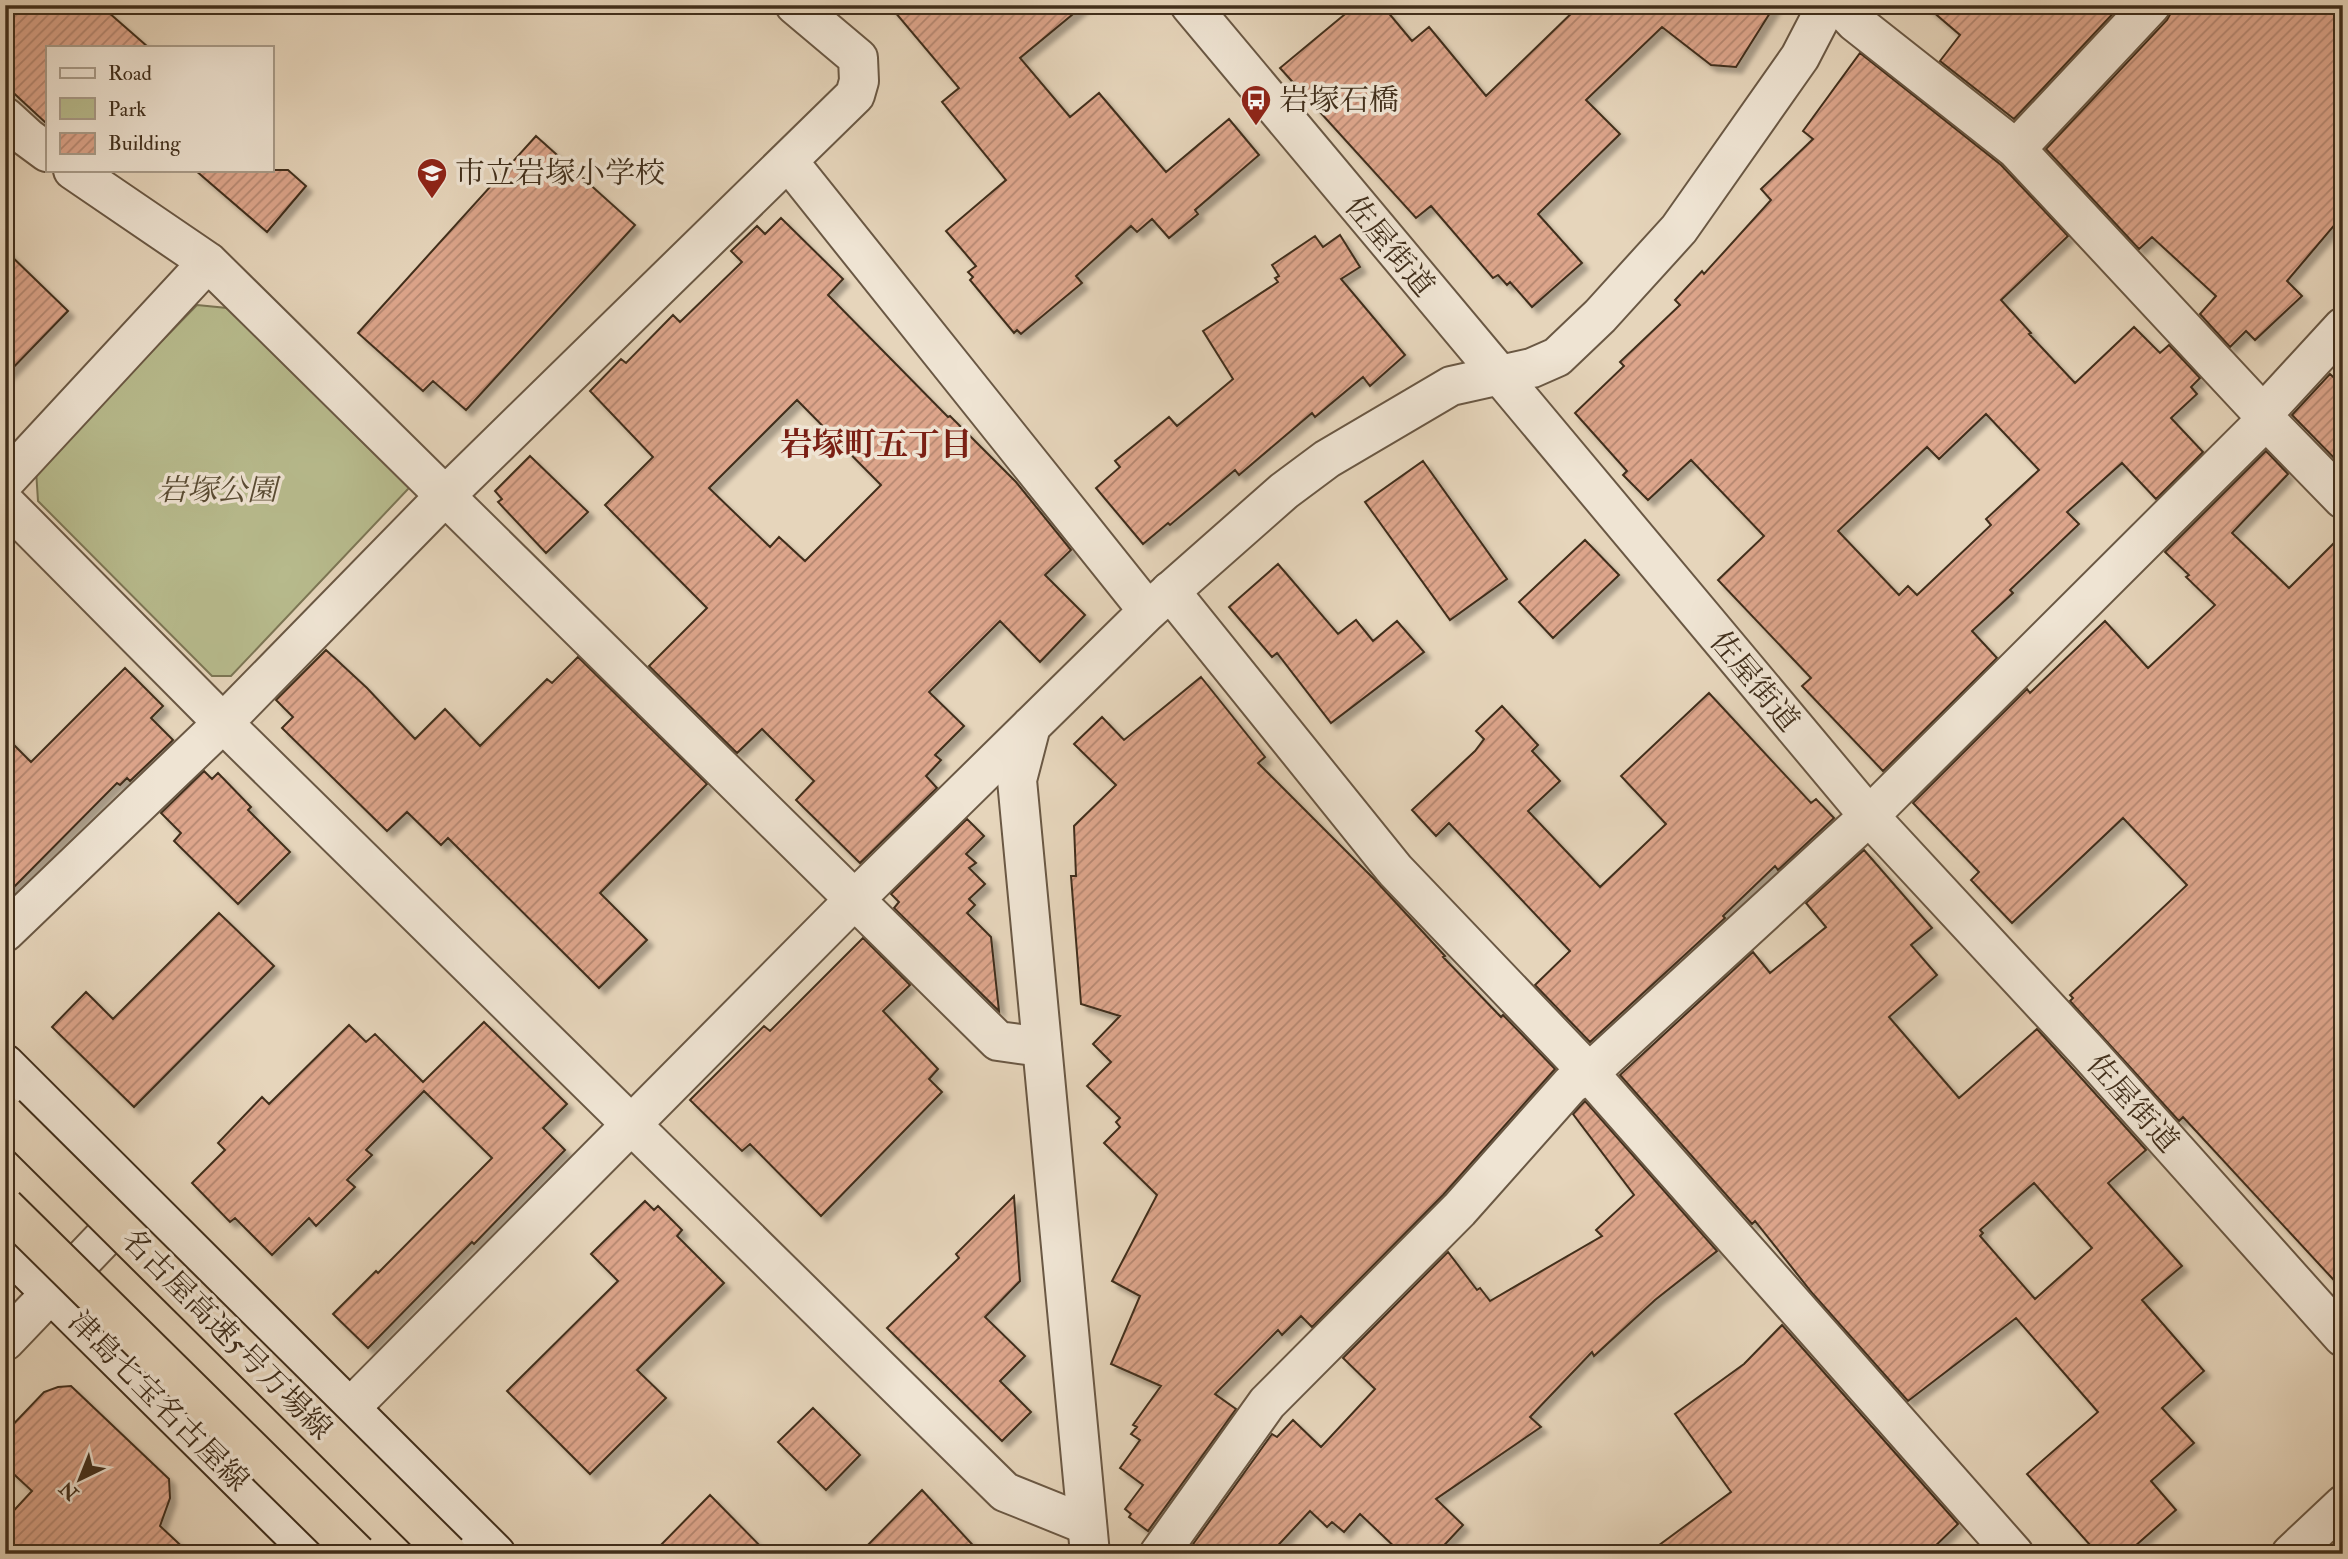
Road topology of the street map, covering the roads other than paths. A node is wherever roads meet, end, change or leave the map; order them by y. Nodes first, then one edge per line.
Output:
1 (795, 5) edge
2 (1190, 5) edge
3 (1827, 5) edge
4 (1839, 5) edge
5 (2151, 5) edge
6 (5, 117) edge
7 (2016, 149) junction
8 (46, 151) edge
9 (788, 161) junction
10 (76, 172) edge
11 (208, 262) junction
12 (2343, 327) edge
13 (1497, 375) junction
14 (2264, 417) junction
15 (5, 481) edge
16 (445, 496) junction
17 (2343, 499) edge
18 (5, 503) edge
19 (1159, 601) junction
20 (223, 723) junction
21 (1031, 726) junction
22 (1869, 816) junction
23 (855, 899) junction
24 (5, 932) edge
25 (1042, 1047) junction
26 (5, 1064) edge
27 (1589, 1073) junction
28 (5, 1115) edge
29 (631, 1124) junction
30 (141, 1199) junction
31 (5, 1207) edge
32 (5, 1248) edge
33 (51, 1293) junction
34 (2343, 1337) edge
35 (5, 1341) edge
36 (350, 1408) junction
37 (2343, 1505) edge
38 (1089, 1539) edge
39 (314, 1554) edge
40 (357, 1554) edge
41 (448, 1554) edge
42 (496, 1554) edge
43 (1159, 1554) edge
44 (2014, 1554) edge
45 (2291, 1554) edge

1 - 9 street
2 - 13 street, 佐屋街道
3 - 13 street
4 - 7 street
5 - 7 street
6 - 8 street
7 - 14 street
9 - 16 street
9 - 19 street
10 - 11 street
11 - 15 street
11 - 16 street
12 - 14 street
13 - 19 street
13 - 22 street, 佐屋街道
14 - 17 street
14 - 22 street
16 - 20 street
16 - 23 street
18 - 20 street
19 - 21 street
19 - 27 street
20 - 24 street
20 - 29 street
21 - 23 street
21 - 25 street
22 - 27 street
22 - 34 street, 佐屋街道
23 - 25 street
23 - 29 street
25 - 38 street
26 - 30 street
27 - 43 street
27 - 44 street
28 - 41 highway, 名古屋高速5号万場線, bridge
29 - 36 street
29 - 38 street
30 - 33 street
30 - 36 street
31 - 40 highway, bridge
32 - 33 street, 津島七宝名古屋線
33 - 35 street
33 - 39 street, 津島七宝名古屋線
36 - 42 street
37 - 45 street

